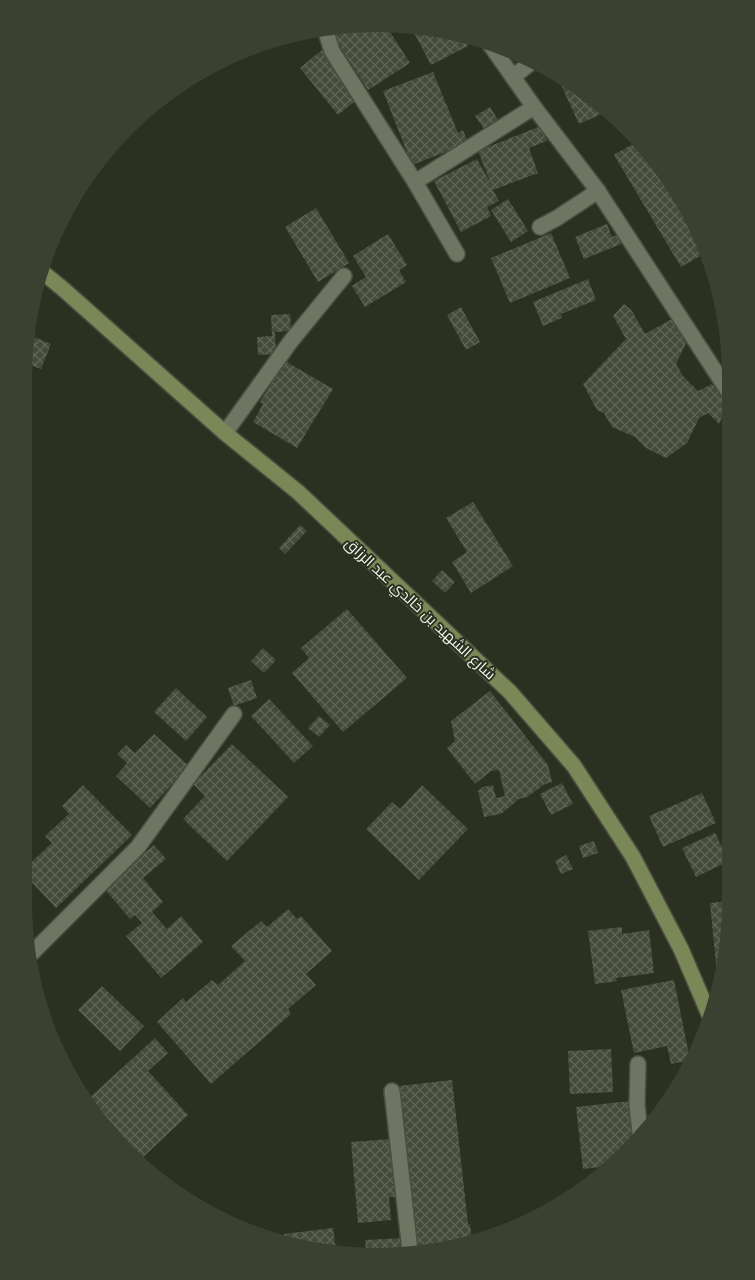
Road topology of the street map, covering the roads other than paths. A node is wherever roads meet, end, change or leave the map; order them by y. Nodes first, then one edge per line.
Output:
1 (327, 36) edge
2 (496, 54) edge
3 (526, 66) edge
4 (513, 77) junction
5 (534, 107) junction
6 (414, 182) junction
7 (598, 191) junction
8 (540, 227) dead end
9 (457, 254) dead end
10 (344, 276) dead end
11 (48, 277) edge
12 (722, 382) edge
13 (225, 433) junction
14 (234, 714) dead end
15 (35, 950) edge
16 (706, 1007) edge
17 (638, 1064) dead end
18 (392, 1091) dead end
19 (639, 1127) edge
20 (409, 1246) edge

1 - 6 street
2 - 4 street
3 - 4 street
4 - 5 street
5 - 6 street
5 - 7 street
6 - 9 street
7 - 8 street
7 - 12 street
10 - 13 street
11 - 13 main road, شارع الشهيد بن خالدي عبد الرزاق
13 - 16 main road, شارع الشهيد بن خالدي عبد الرزاق
14 - 15 street
17 - 19 street
18 - 20 street

